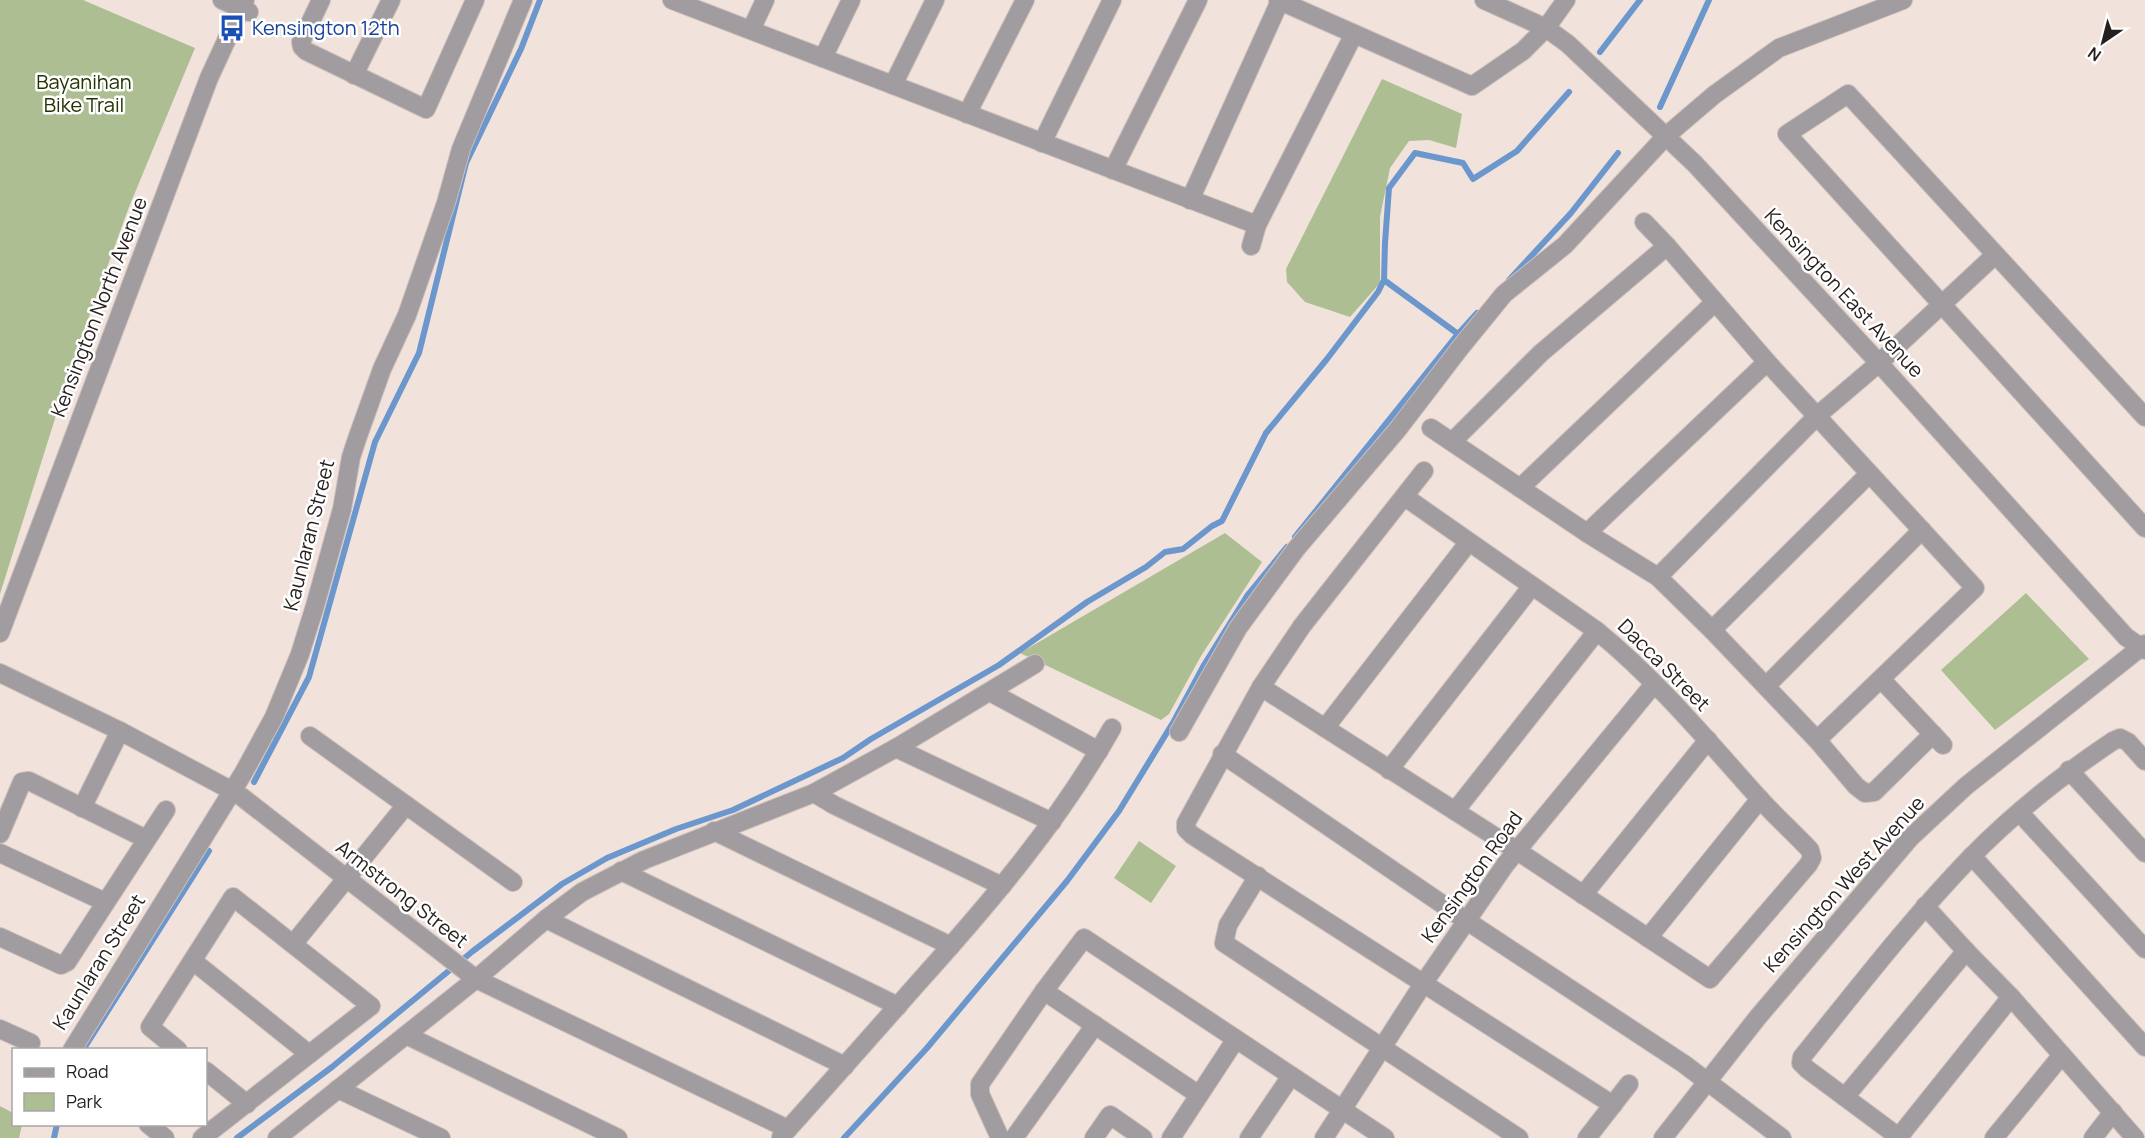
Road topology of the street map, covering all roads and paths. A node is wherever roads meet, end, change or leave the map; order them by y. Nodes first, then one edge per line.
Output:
1 (222, 0) edge
2 (321, 0) edge
3 (390, 0) edge
4 (476, 0) edge
5 (523, 0) edge
6 (765, 0) edge
7 (851, 0) edge
8 (935, 0) edge
9 (1025, 0) edge
10 (1112, 0) edge
11 (1198, 0) edge
12 (1484, 0) edge
13 (1566, 0) edge
14 (1903, 0) edge
15 (676, 1) edge
16 (1279, 1) edge
17 (245, 7) edge
18 (1546, 28) junction
19 (751, 30) junction
20 (1354, 34) junction
21 (823, 58) junction
22 (354, 75) junction
23 (893, 86) junction
24 (967, 114) junction
25 (1666, 136) junction
26 (1042, 143) junction
27 (1113, 170) junction
28 (1190, 200) junction
29 (1644, 222) dead end
30 (1257, 225) junction
31 (1251, 246) dead end
32 (1667, 246) junction
33 (1995, 255) junction
34 (1715, 302) junction
35 (1943, 305) junction
36 (1767, 362) junction
37 (1879, 363) junction
38 (1818, 416) junction
39 (2145, 417) edge
40 (1431, 428) dead end
41 (1452, 442) junction
42 (1424, 471) dead end
43 (1869, 474) junction
44 (1520, 488) junction
45 (1405, 497) junction
46 (2145, 528) edge
47 (1922, 530) junction
48 (1587, 533) junction
49 (1468, 543) junction
50 (1658, 577) junction
51 (1532, 586) junction
52 (1597, 630) junction
53 (1712, 630) junction
54 (0, 633) edge
55 (2144, 647) edge
56 (1035, 664) dead end
57 (0, 673) edge
58 (1881, 679) junction
59 (1654, 684) junction
60 (1766, 686) junction
61 (1261, 687) junction
62 (990, 692) junction
63 (1112, 728) dead end
64 (1325, 728) junction
65 (120, 731) junction
66 (1179, 732) dead end
67 (310, 736) dead end
68 (1708, 740) junction
69 (1816, 740) junction
70 (896, 748) junction
71 (1099, 751) junction
72 (1222, 754) junction
73 (2145, 761) edge
74 (1389, 770) junction
75 (2069, 770) junction
76 (232, 791) junction
77 (814, 793) junction
78 (1760, 799) junction
79 (406, 805) junction
80 (82, 808) junction
81 (166, 810) dead end
82 (1455, 811) junction
83 (2020, 813) junction
84 (1052, 822) junction
85 (714, 831) junction
86 (0, 834) edge
87 (146, 839) junction
88 (1516, 850) junction
89 (0, 853) edge
90 (2145, 854) edge
91 (1972, 856) junction
92 (621, 871) junction
93 (1258, 876) junction
94 (346, 879) junction
95 (513, 882) dead end
96 (1002, 886) junction
97 (1582, 895) junction
98 (105, 902) junction
99 (1925, 906) junction
100 (546, 919) junction
101 (1467, 921) junction
102 (0, 937) edge
103 (1648, 938) junction
104 (294, 943) junction
105 (951, 946) junction
106 (2145, 949) edge
107 (1966, 951) junction
108 (193, 960) junction
109 (470, 975) junction
110 (1423, 984) junction
111 (1044, 991) junction
112 (2011, 997) junction
113 (898, 1006) junction
114 (1095, 1025) junction
115 (0, 1029) edge
116 (406, 1035) junction
117 (1236, 1039) junction
118 (31, 1043) dead end
119 (2145, 1047) edge
120 (73, 1048) edge
121 (176, 1048) edge
122 (1381, 1048) junction
123 (309, 1054) junction
124 (2062, 1054) junction
125 (844, 1066) junction
126 (207, 1072) edge
127 (1291, 1076) junction
128 (1707, 1081) junction
129 (1629, 1084) dead end
130 (338, 1089) junction
131 (1199, 1095) junction
132 (1845, 1097) junction
133 (247, 1104) junction
134 (1613, 1106) junction
135 (1342, 1110) junction
136 (2113, 1112) junction
137 (149, 1126) edge
138 (784, 1133) edge
139 (165, 1138) edge
140 (202, 1138) edge
141 (277, 1138) edge
142 (441, 1138) edge
143 (618, 1138) edge
144 (1000, 1138) edge
145 (1014, 1138) edge
146 (1094, 1138) edge
147 (1143, 1138) edge
148 (1171, 1138) edge
149 (1249, 1138) edge
150 (1324, 1138) edge
151 (1385, 1138) edge
152 (1519, 1138) edge
153 (1587, 1138) edge
154 (1663, 1138) edge
155 (1782, 1138) edge
156 (1899, 1138) edge
157 (1994, 1138) edge
158 (2093, 1138) edge
159 (2135, 1138) edge

1 - 17 street
2 - 22 street
3 - 22 street
4 - 22 street
5 - 76 street, Kaunlaran Street
6 - 19 street
7 - 21 street
8 - 23 street
9 - 24 street
10 - 26 street
11 - 27 street
12 - 18 street, Kensington East Avenue
13 - 18 street
14 - 25 street
15 - 19 street
16 - 20 street
16 - 28 street
17 - 54 street, Kensington North Avenue
18 - 20 street
18 - 25 street, Kensington East Avenue
19 - 21 street
20 - 30 street
21 - 23 street
23 - 24 street
24 - 26 street
25 - 37 street, Kensington East Avenue
25 - 66 street
26 - 27 street
27 - 28 street
28 - 30 street
29 - 32 street
30 - 31 street
32 - 34 street
32 - 41 street
33 - 35 street
33 - 35 street
33 - 39 street
34 - 36 street
34 - 44 street
35 - 37 street
35 - 46 street
36 - 38 street
36 - 48 street
37 - 38 street
37 - 55 street, Kensington East Avenue
38 - 43 street
38 - 50 street
40 - 41 street
41 - 44 street
42 - 45 street
43 - 47 street
43 - 53 street
44 - 48 street
45 - 49 street, Dacca Street
45 - 61 street
47 - 58 street
47 - 60 street
48 - 50 street
49 - 51 street, Dacca Street
49 - 64 street
50 - 53 street
51 - 52 street, Dacca Street
51 - 74 street
52 - 59 street, Dacca Street
52 - 82 street
53 - 60 street
55 - 128 street, Kensington West Avenue
56 - 62 street
57 - 65 street, Armstrong Street
58 - 69 street
58 - 69 street
59 - 68 street, Dacca Street
59 - 88 street, Kensington Road
60 - 69 street
61 - 64 street
61 - 72 street
62 - 70 street
62 - 71 street
63 - 71 street
64 - 74 street
65 - 76 street, Armstrong Street
65 - 80 street
67 - 79 street
68 - 78 street, Dacca Street
68 - 97 street
70 - 77 street
70 - 84 street
71 - 84 street
72 - 93 street
72 - 101 street
73 - 75 street
74 - 82 street
75 - 83 street
75 - 90 street
76 - 94 street, Armstrong Street
76 - 120 street, Kaunlaran Street
77 - 85 street
77 - 96 street
78 - 103 street
78 - 103 street, Dacca Street
79 - 94 street
79 - 95 street
80 - 86 street
80 - 87 street
81 - 87 street
82 - 88 street
83 - 91 street
83 - 106 street
84 - 96 street
85 - 92 street
85 - 105 street
87 - 98 street
88 - 97 street
88 - 101 street, Kensington Road
89 - 98 street
91 - 99 street
91 - 119 street
92 - 100 street
92 - 113 street
93 - 110 street
93 - 122 street
94 - 104 street
94 - 109 street, Armstrong Street
96 - 105 street
97 - 103 street
98 - 102 street
99 - 107 street
99 - 132 street
100 - 109 street
100 - 125 street
101 - 110 street, Kensington Road
101 - 128 street
104 - 108 street
104 - 123 street
105 - 113 street
107 - 112 street
107 - 132 street
108 - 121 street
108 - 123 street
109 - 116 street
109 - 138 street, Armstrong Street
110 - 122 street, Kensington Road
110 - 134 street
111 - 114 street
111 - 117 street
111 - 144 street
112 - 124 street
112 - 156 street
113 - 125 street
114 - 131 street
114 - 145 street
115 - 118 street
116 - 130 street
116 - 143 street
117 - 127 street
117 - 131 street
122 - 135 street, Kensington Road
122 - 152 street
123 - 133 street
124 - 136 street
124 - 157 street
125 - 138 street
126 - 133 street
127 - 135 street
127 - 149 street
128 - 154 street, Kensington West Avenue
128 - 155 street
129 - 134 street
130 - 141 street
130 - 142 street
131 - 148 street
132 - 156 street
133 - 140 street
134 - 153 street
135 - 150 street, Kensington Road
135 - 151 street
136 - 158 street
136 - 159 street
137 - 139 street
146 - 147 street

